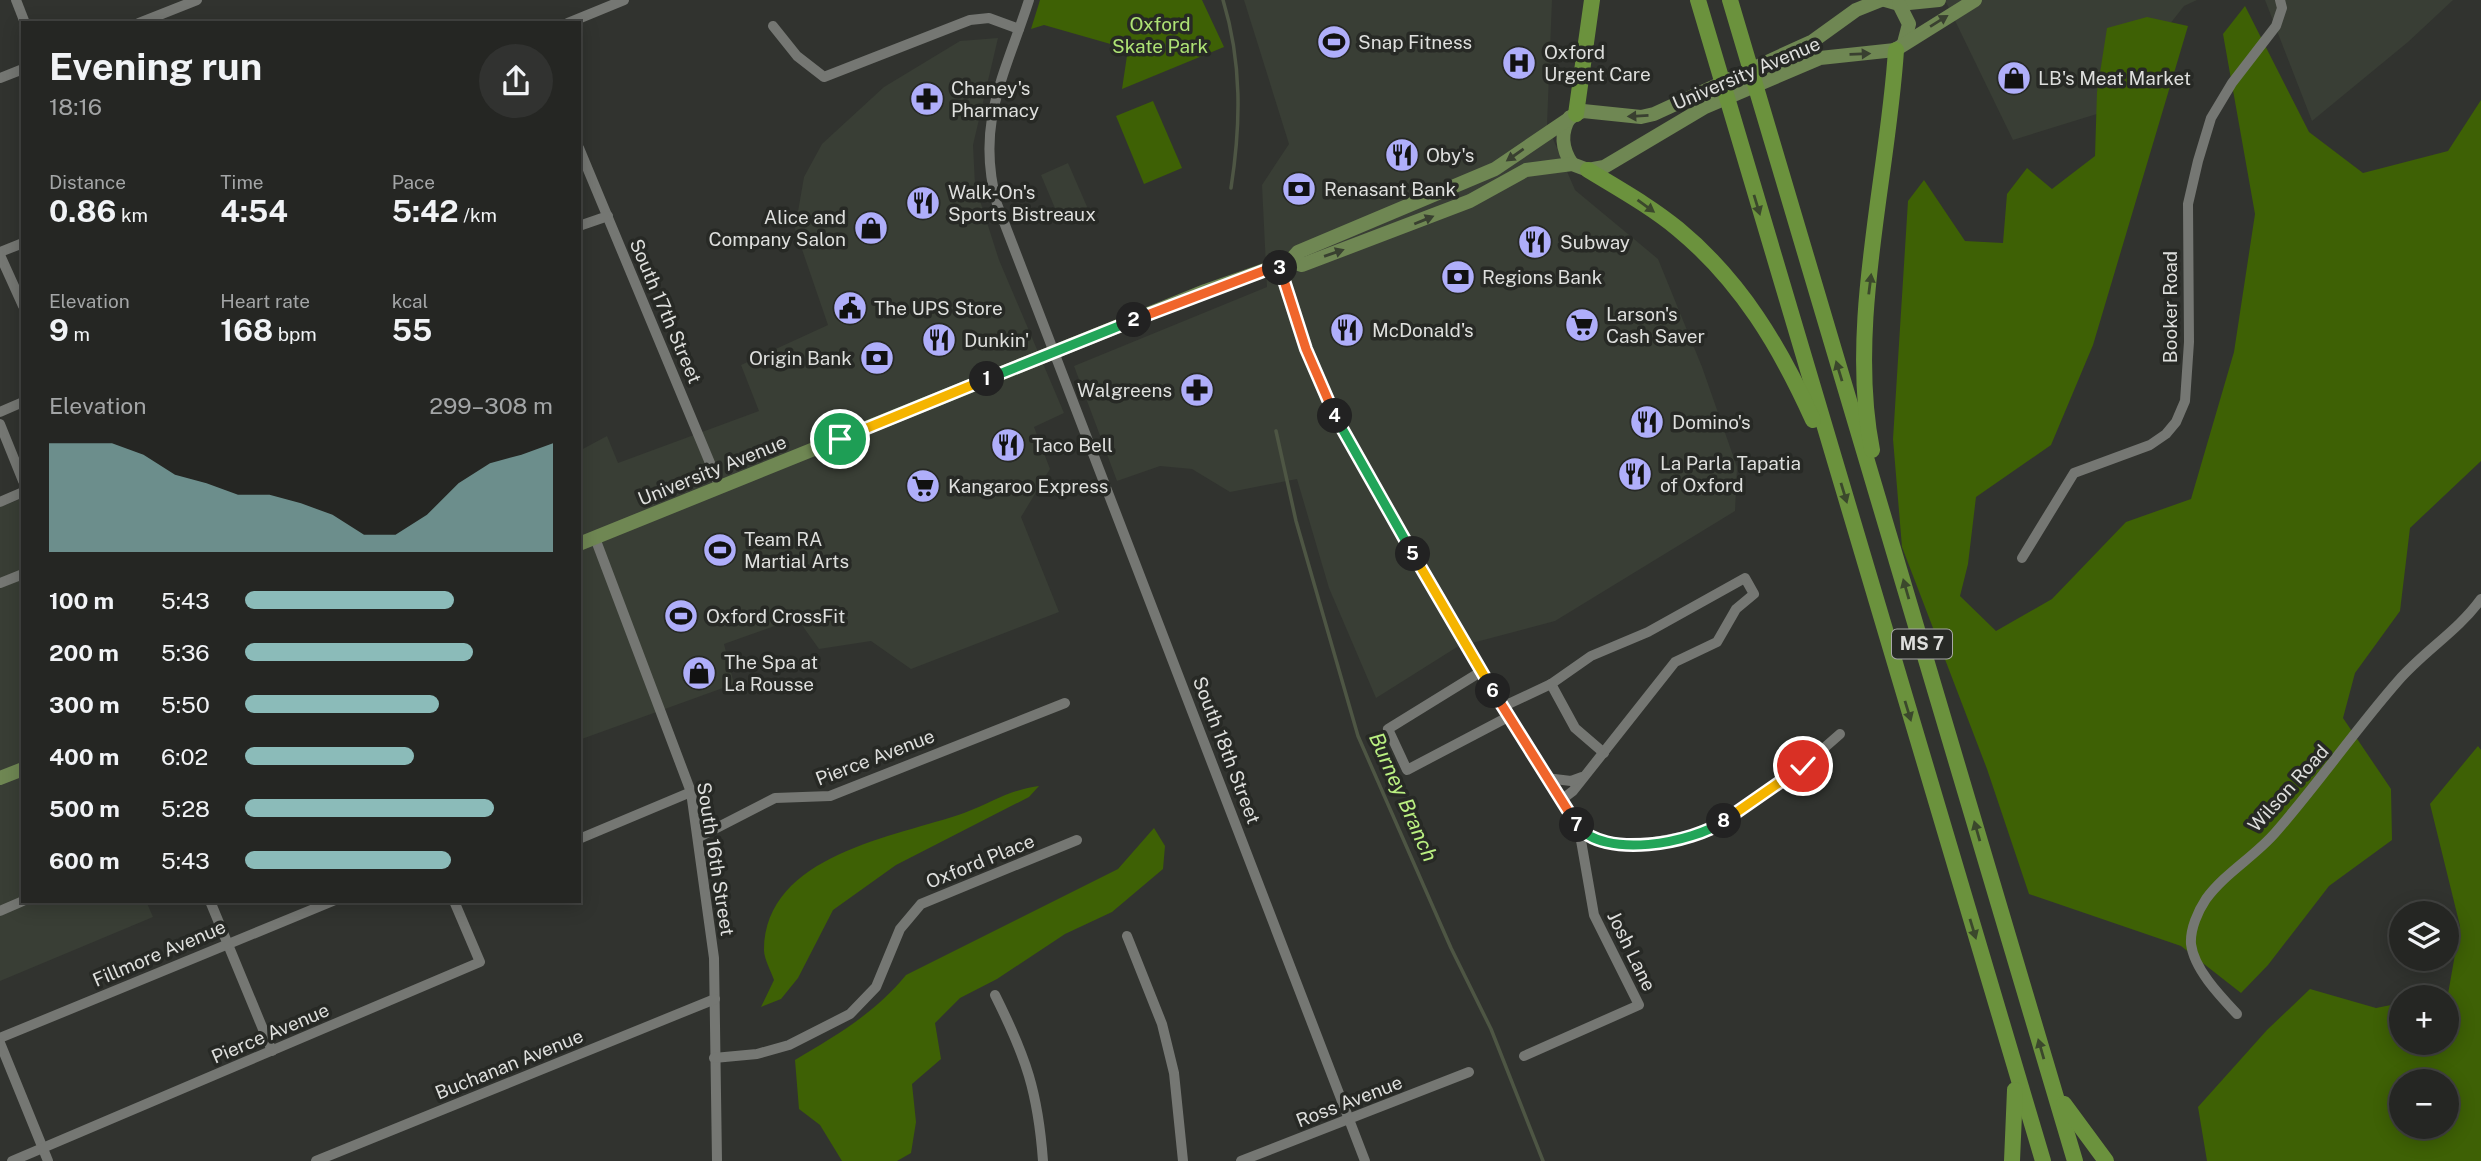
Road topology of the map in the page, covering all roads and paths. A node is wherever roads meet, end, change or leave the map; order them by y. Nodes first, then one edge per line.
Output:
1 (16, 0) edge
2 (197, 0) edge
3 (624, 0) edge
4 (1029, 0) edge
5 (1592, 0) edge
6 (1698, 0) edge
7 (1730, 0) edge
8 (1940, 0) edge
9 (1975, 0) edge
10 (2280, 0) edge
11 (1888, 1) edge
12 (24, 21) edge
13 (144, 21) edge
14 (573, 21) edge
15 (774, 26) dead end
16 (1019, 29) junction
17 (1900, 46) junction
18 (21, 70) edge
19 (0, 78) edge
20 (1573, 115) junction
21 (1572, 164) junction
22 (583, 166) edge
23 (1588, 170) junction
24 (608, 216) junction
25 (581, 225) edge
26 (21, 244) edge
27 (0, 254) edge
28 (1285, 263) junction
29 (21, 301) edge
30 (1056, 351) junction
31 (21, 403) edge
32 (0, 412) edge
33 (0, 424) edge
34 (1833, 459) junction
35 (21, 476) edge
36 (720, 487) junction
37 (21, 493) edge
38 (0, 502) edge
39 (1886, 522) junction
40 (595, 538) junction
41 (581, 543) edge
42 (2022, 558) dead end
43 (21, 574) edge
44 (0, 583) edge
45 (2481, 599) edge
46 (1482, 671) junction
47 (1551, 684) junction
48 (1065, 703) dead end
49 (1502, 706) junction
50 (1508, 717) junction
51 (1840, 734) dead end
52 (1604, 753) junction
53 (21, 770) edge
54 (1583, 777) junction
55 (0, 778) edge
56 (1546, 778) junction
57 (691, 792) junction
58 (1561, 800) junction
59 (1579, 829) junction
60 (699, 837) junction
61 (581, 838) edge
62 (1077, 840) dead end
63 (21, 902) edge
64 (211, 903) edge
65 (328, 903) edge
66 (455, 903) edge
67 (0, 911) edge
68 (1127, 936) dead end
69 (229, 943) junction
70 (995, 995) dead end
71 (715, 999) junction
72 (2237, 1014) dead end
73 (2003, 1029) junction
74 (0, 1041) edge
75 (272, 1051) junction
76 (1524, 1056) dead end
77 (715, 1058) junction
78 (1469, 1072) dead end
79 (2051, 1080) junction
80 (1349, 1120) junction
81 (43, 1148) junction
82 (12, 1161) edge
83 (48, 1161) edge
84 (316, 1161) edge
85 (717, 1161) edge
86 (1044, 1161) edge
87 (1183, 1161) edge
88 (1241, 1161) edge
89 (1365, 1161) edge
90 (2012, 1161) edge
91 (2043, 1161) edge
92 (2075, 1161) edge
93 (2106, 1161) edge

1 - 12 street
2 - 13 street
3 - 14 street
4 - 16 street, South 18th Street
5 - 20 highway
6 -> 34 highway, MS 7
39 -> 7 highway, MS 7
8 - 11 main road, University Avenue
17 -> 9 main road, University Avenue
10 - 42 street, Booker Road
11 - 17 main road
11 -> 20 main road, University Avenue
15 - 16 street
16 - 30 street, South 18th Street
23 -> 17 main road, University Avenue
39 -> 17 highway
18 - 19 street
20 - 21 main road
20 -> 28 main road, University Avenue
21 - 23 main road, University Avenue
28 -> 21 main road, University Avenue
22 - 24 street, South 17th Street
23 -> 34 highway
24 - 25 street
24 - 36 street, South 17th Street
26 - 27 street
27 - 29 street
28 - 30 main road, University Avenue
28 - 46 street
30 - 36 main road, University Avenue
30 - 80 street, South 18th Street
31 - 32 street
33 - 35 street
34 -> 73 highway, MS 7
36 - 40 main road, University Avenue
37 - 38 street
79 -> 39 highway, MS 7
40 - 41 main road, University Avenue
40 - 57 street, South 16th Street
43 - 44 street
45 - 72 street, Wilson Road
46 - 49 street
46 - 50 street
47 - 49 street
47 - 52 street
47 - 52 street
48 - 60 street, Pierce Avenue
49 - 50 street
50 - 56 street
51 - 59 street
52 - 54 street
53 - 55 main road
54 - 56 street
54 - 58 street
56 - 58 street
57 - 60 street, South 16th Street
57 - 61 street
58 - 59 street
59 - 76 street, Josh Lane
60 - 71 street, South 16th Street
62 - 77 street, Oxford Place
63 - 67 street
64 - 69 street
65 - 69 street, Fillmore Avenue
66 - 75 street, Pierce Avenue
68 - 87 street
69 - 74 street, Fillmore Avenue
69 - 75 street
70 - 86 street
71 - 77 street, South 16th Street
71 - 84 street, Buchanan Avenue
73 - 90 highway
73 - 91 highway, MS 7
74 - 81 street
75 - 81 street, Pierce Avenue
77 - 85 street, South 16th Street
78 - 80 street, Ross Avenue
79 - 92 highway, MS 7
79 - 93 highway
80 - 88 street, Ross Avenue
80 - 89 street, South 18th Street
81 - 82 street, Pierce Avenue
81 - 83 street

